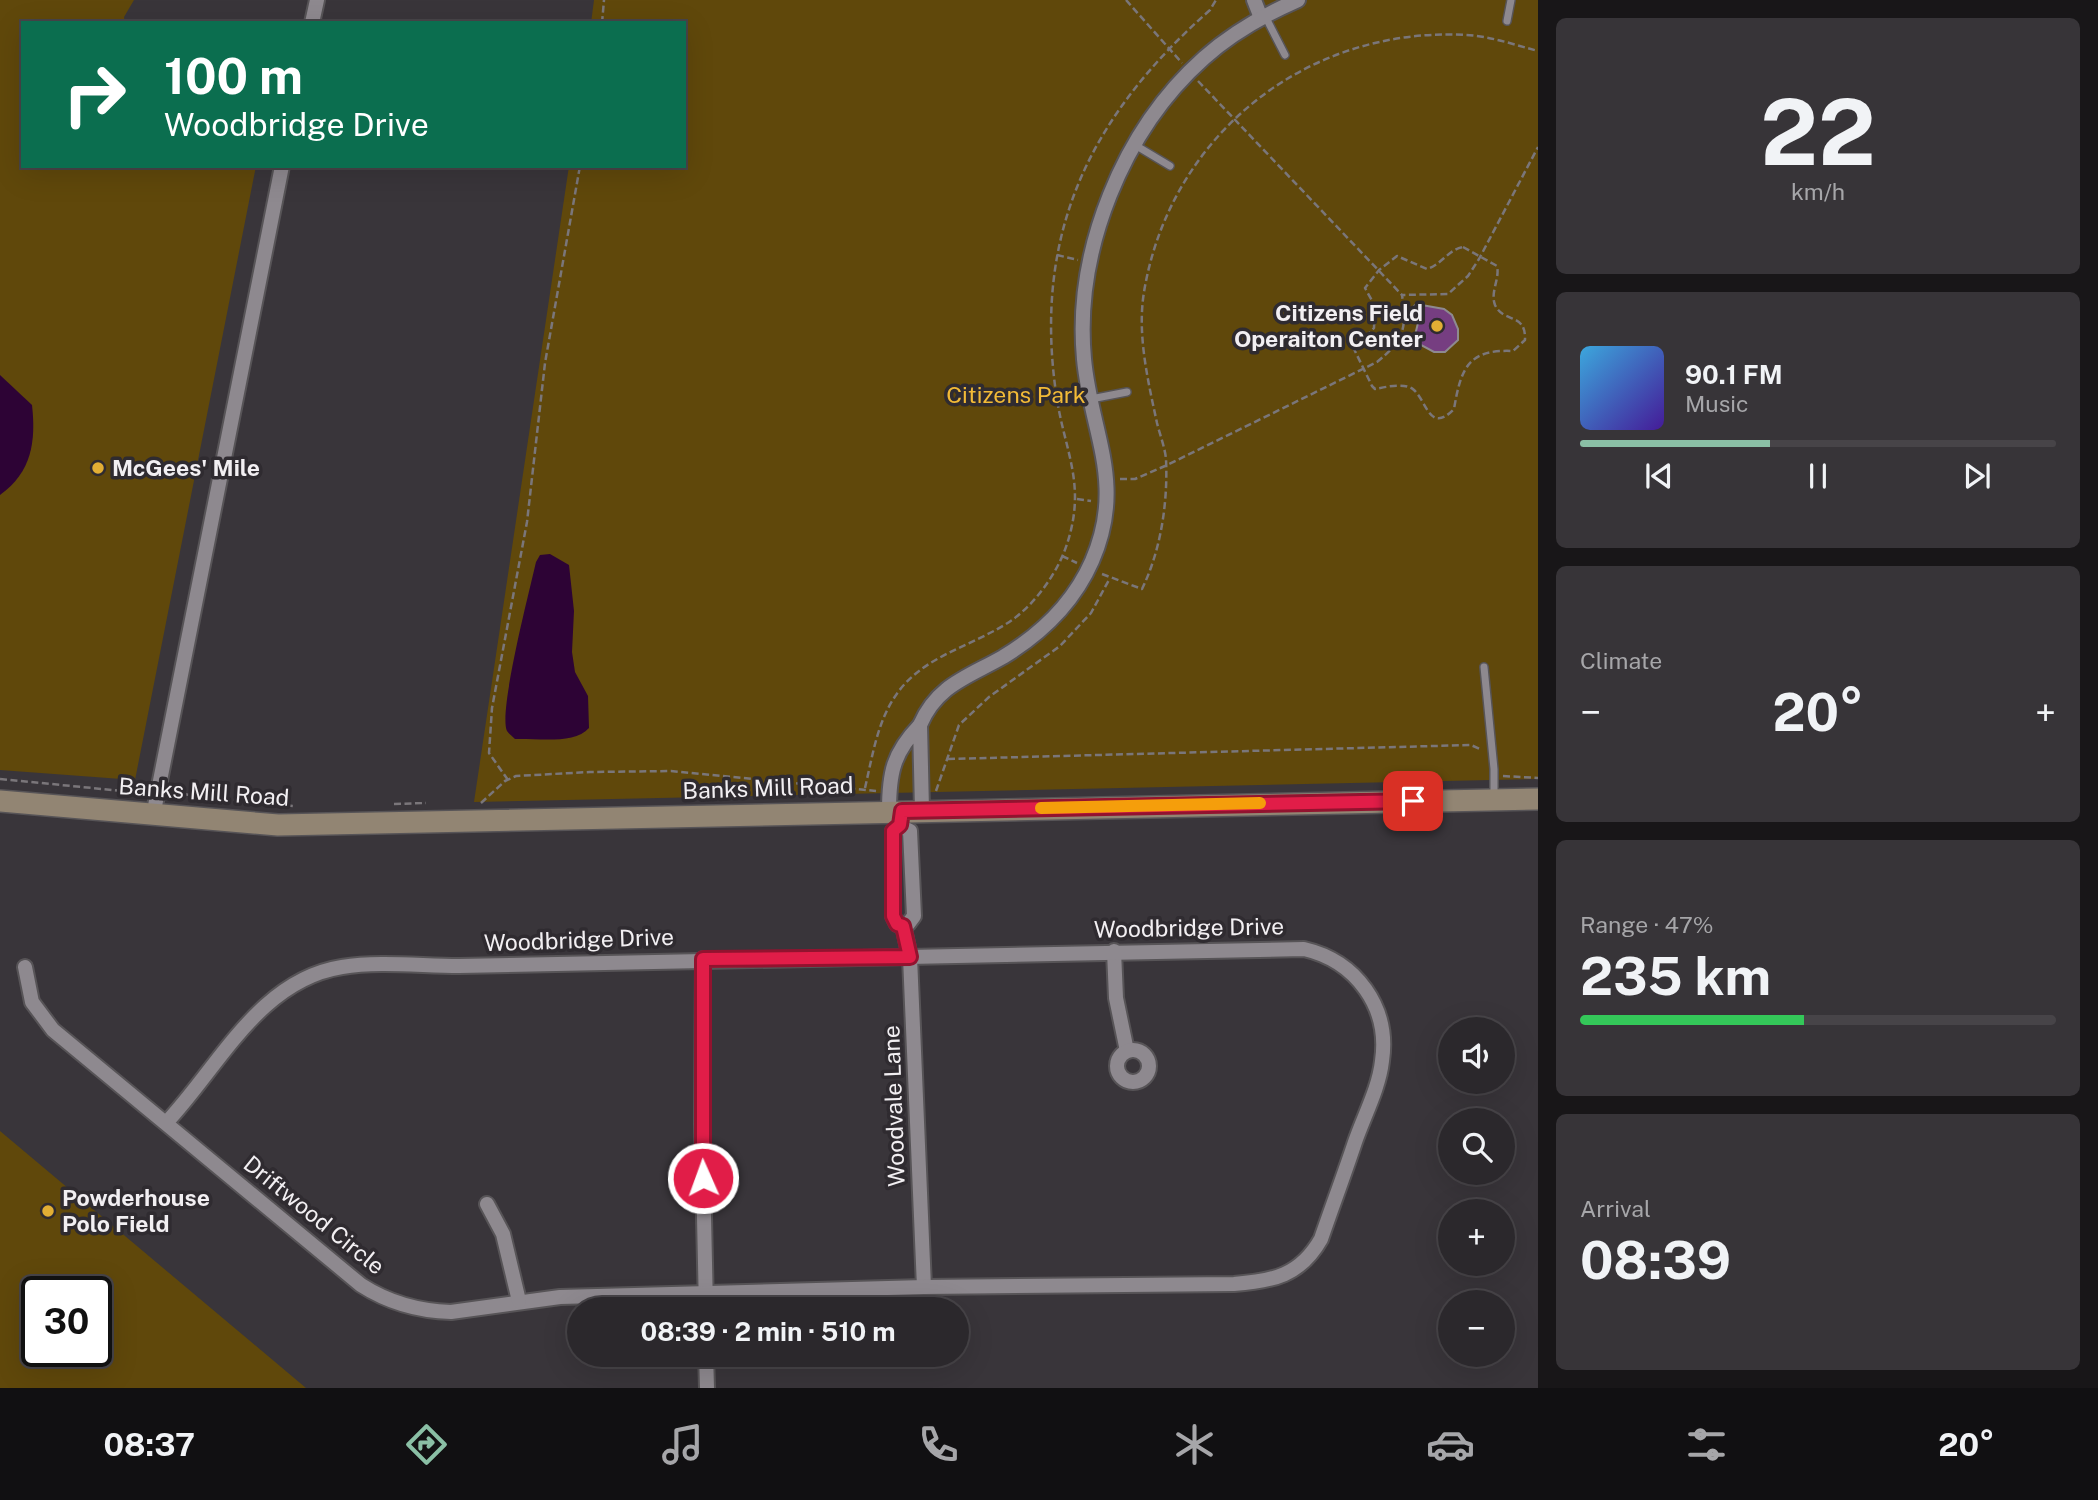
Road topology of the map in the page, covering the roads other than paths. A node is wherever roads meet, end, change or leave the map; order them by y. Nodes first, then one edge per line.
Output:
1 (317, 0) edge
2 (1254, 0) edge
3 (1298, 0) edge
4 (1511, 0) edge
5 (1263, 17) junction
6 (312, 21) edge
7 (1507, 21) dead end
8 (1285, 55) dead end
9 (1135, 145) junction
10 (1170, 166) dead end
11 (282, 168) edge
12 (1127, 392) dead end
13 (1091, 399) junction
14 (1484, 667) dead end
15 (919, 725) junction
16 (1494, 799) junction
17 (1538, 799) edge
18 (0, 801) edge
19 (904, 808) junction
20 (153, 816) junction
21 (1114, 951) junction
22 (910, 957) junction
23 (703, 959) junction
24 (25, 967) dead end
25 (1127, 1051) dead end
26 (166, 1123) junction
27 (487, 1204) dead end
28 (924, 1287) junction
29 (706, 1292) junction
30 (706, 1297) edge
31 (519, 1301) junction
32 (706, 1367) edge
33 (707, 1388) edge

1 - 6 street
2 - 5 street
3 - 5 street
4 - 7 lane
5 - 8 lane
5 - 9 street
9 - 10 lane
9 - 13 street
11 - 20 street
12 - 13 lane
13 - 15 street
14 - 16 lane
15 - 19 street
15 - 19 street
16 - 17 street, Banks Mill Road
16 - 19 street, Banks Mill Road
18 - 20 street, Banks Mill Road
19 - 20 street, Banks Mill Road
19 - 22 street, Woodvale Lane
21 - 22 street, Woodbridge Drive
21 - 25 street
21 - 28 street, Woodbridge Drive
22 - 23 street, Woodbridge Drive
22 - 28 street, Woodvale Lane
23 - 26 street, Woodbridge Drive
23 - 29 street
24 - 26 street, Driftwood Circle
26 - 31 street, Driftwood Circle
27 - 31 street
28 - 29 street, Woodbridge Drive
29 - 30 street
29 - 31 street, Driftwood Circle
32 - 33 street

